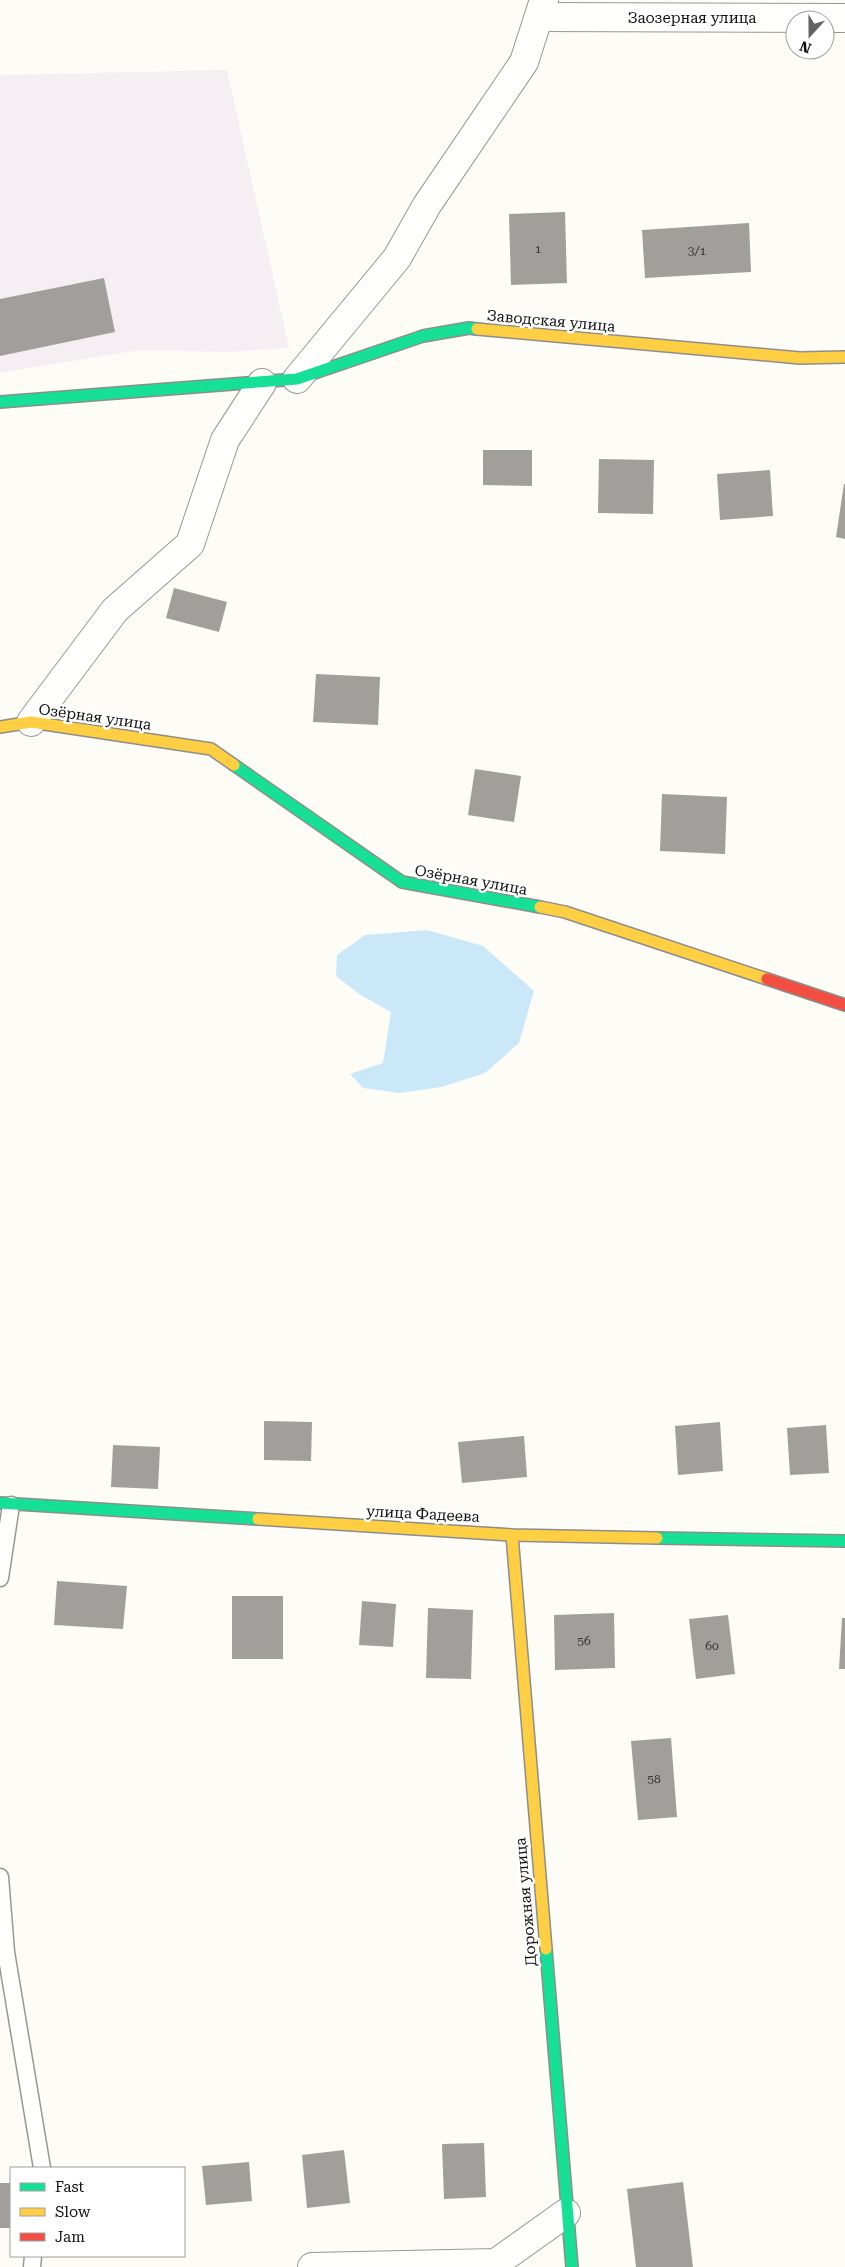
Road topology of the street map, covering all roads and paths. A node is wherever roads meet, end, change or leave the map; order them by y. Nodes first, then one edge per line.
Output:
1 (541, 9) edge
2 (845, 18) edge
3 (845, 356) edge
4 (297, 379) junction
5 (262, 383) junction
6 (0, 402) edge
7 (31, 722) junction
8 (0, 728) edge
9 (845, 1005) edge
10 (6, 1504) edge
11 (512, 1535) junction
12 (845, 1541) edge
13 (0, 1578) edge
14 (0, 1878) edge
15 (42, 2167) edge
16 (566, 2213) junction
17 (312, 2267) edge
18 (572, 2267) edge

1 - 2 street, Заозерная улица
1 - 4 street
3 - 4 street, Заводская улица
4 - 5 street, Заводская улица
5 - 6 street, Заводская улица
5 - 7 street
7 - 8 street, Озёрная улица
7 - 9 street, Озёрная улица
10 - 11 street, улица Фадеева
10 - 13 lane
11 - 12 street, улица Фадеева
11 - 16 street, Дорожная улица
14 - 15 lane
16 - 17 street
16 - 18 street, Дорожная улица

